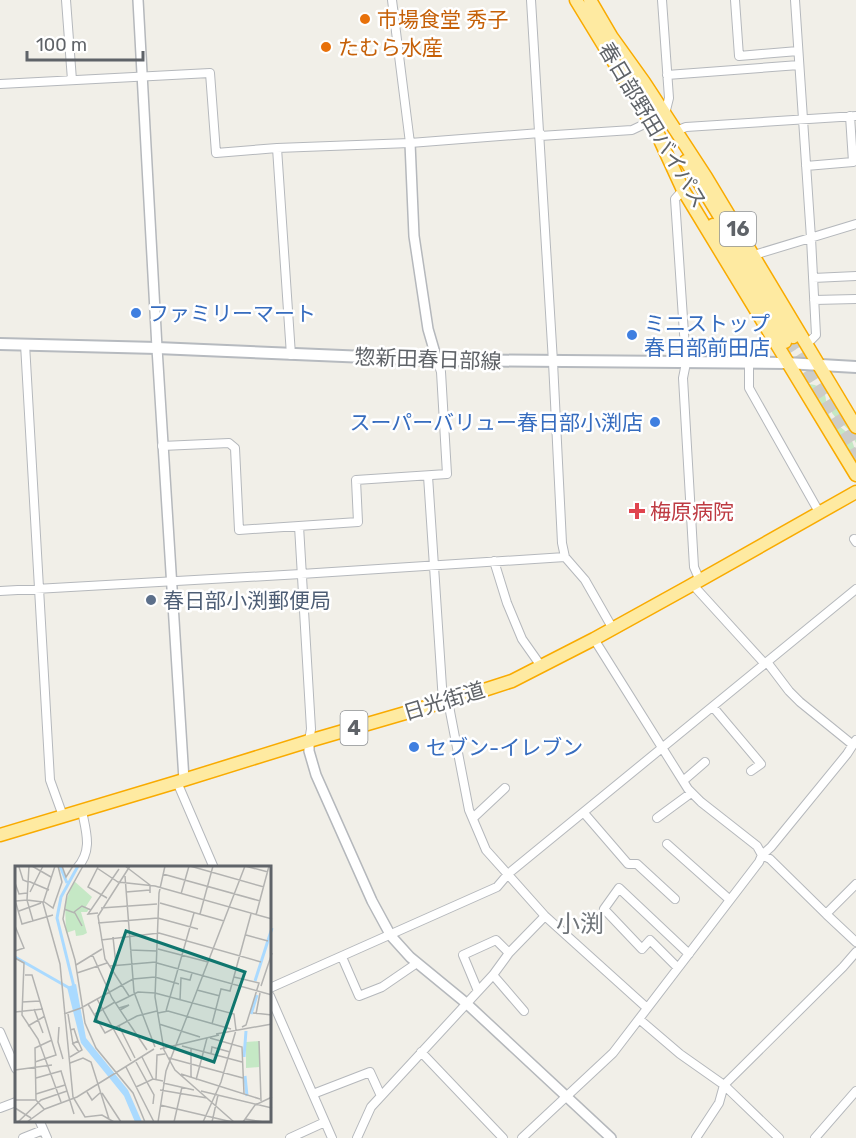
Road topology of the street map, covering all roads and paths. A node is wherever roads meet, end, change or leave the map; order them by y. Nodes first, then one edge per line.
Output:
1 (66, 0) edge
2 (138, 0) edge
3 (392, 0) edge
4 (531, 0) edge
5 (576, 0) edge
6 (590, 0) edge
7 (662, 0) edge
8 (735, 0) edge
9 (795, 0) edge
10 (611, 36) junction
11 (798, 51) junction
12 (799, 65) junction
13 (667, 75) junction
14 (143, 76) junction
15 (72, 80) junction
16 (0, 84) edge
17 (665, 114) junction
18 (853, 116) edge
19 (803, 119) junction
20 (653, 125) junction
21 (676, 131) junction
22 (540, 135) junction
23 (410, 143) junction
24 (277, 148) junction
25 (806, 166) junction
26 (683, 190) junction
27 (856, 224) edge
28 (811, 238) junction
29 (754, 255) junction
30 (856, 276) edge
31 (813, 278) junction
32 (856, 298) edge
33 (814, 300) junction
34 (0, 344) edge
35 (25, 344) junction
36 (807, 344) junction
37 (157, 348) junction
38 (291, 355) junction
39 (437, 360) junction
40 (553, 362) junction
41 (686, 363) junction
42 (749, 363) junction
43 (786, 363) junction
44 (818, 364) junction
45 (856, 367) edge
46 (856, 427) edge
47 (162, 446) junction
48 (428, 476) junction
49 (856, 476) edge
50 (856, 492) edge
51 (819, 512) junction
52 (299, 526) junction
53 (565, 557) junction
54 (494, 561) junction
55 (433, 565) junction
56 (301, 574) junction
57 (171, 582) junction
58 (696, 583) junction
59 (39, 589) junction
60 (856, 589) edge
61 (0, 591) edge
62 (613, 629) junction
63 (594, 639) junction
64 (766, 663) junction
65 (541, 666) junction
66 (445, 701) junction
67 (713, 707) junction
68 (309, 741) junction
69 (854, 742) edge
70 (662, 749) junction
71 (705, 762) dead end
72 (751, 771) dead end
73 (181, 781) junction
74 (683, 781) junction
75 (505, 788) dead end
76 (691, 793) junction
77 (82, 811) junction
78 (584, 813) junction
79 (63, 816) junction
80 (472, 818) junction
81 (657, 818) dead end
82 (0, 835) edge
83 (667, 844) dead end
84 (762, 855) junction
85 (78, 866) edge
86 (213, 866) edge
87 (508, 874) junction
88 (856, 884) edge
89 (675, 899) dead end
90 (730, 900) junction
91 (826, 914) junction
92 (545, 916) junction
93 (391, 936) junction
94 (856, 942) edge
95 (856, 951) edge
96 (509, 953) junction
97 (689, 954) junction
98 (342, 957) junction
99 (417, 963) junction
100 (678, 968) junction
101 (493, 975) junction
102 (272, 987) edge
103 (478, 991) junction
104 (272, 1001) edge
105 (466, 1004) junction
106 (648, 1008) junction
107 (524, 1011) dead end
108 (639, 1019) junction
109 (0, 1032) edge
110 (421, 1052) junction
111 (15, 1067) edge
112 (724, 1085) junction
113 (856, 1091) edge
114 (313, 1094) junction
115 (381, 1096) junction
116 (566, 1096) junction
117 (15, 1102) edge
118 (0, 1108) edge
119 (325, 1122) junction
120 (41, 1126) edge
121 (23, 1138) edge
122 (47, 1138) edge
123 (290, 1138) edge
124 (332, 1138) edge
125 (357, 1138) edge
126 (503, 1138) edge
127 (522, 1138) edge
128 (611, 1138) edge
129 (696, 1138) edge
130 (779, 1138) edge
131 (815, 1138) edge

1 - 15 street
2 - 14 street
3 - 23 street
4 - 22 street
5 - 20 highway, 春日部野田バイパス / 16
6 - 10 highway, 春日部野田バイパス / 16
7 - 13 street
8 - 11 street
9 - 11 street
10 - 17 highway, 16
10 - 20 highway, 春日部野田バイパス / 16
11 - 12 street
12 - 13 street
12 - 19 street
13 - 17 street
14 - 15 street
14 - 24 street
14 - 37 street
15 - 16 street
17 - 21 highway, 16
18 - 19 street
18 - 25 street
19 - 21 street
19 - 25 street
20 - 22 street
20 - 26 highway, 16
21 - 29 highway, 16
22 - 23 street
22 - 40 street
23 - 24 street
23 - 39 street
24 - 38 street
25 - 28 street
26 - 41 street
26 - 43 highway, 16
27 - 28 street
28 - 29 street
28 - 31 street
29 - 36 highway, 16
30 - 31 street
31 - 33 street
32 - 33 street
33 - 36 street
34 - 35 main road, 惣新田春日部線
35 - 37 main road, 惣新田春日部線
35 - 59 street
36 - 44 highway, 16
37 - 38 main road, 惣新田春日部線
37 - 47 street
38 - 39 main road, 惣新田春日部線
39 - 40 main road, 惣新田春日部線
39 - 48 street
40 - 41 main road, 惣新田春日部線
40 - 53 street
41 - 42 main road, 惣新田春日部線
41 - 58 street
42 - 43 main road, 惣新田春日部線
42 - 51 street
43 - 44 main road, 惣新田春日部線
43 - 49 highway, 16
44 - 45 main road, 惣新田春日部線
44 - 46 highway, 16
47 - 52 street
47 - 57 street
48 - 52 street
48 - 55 street
50 - 51 highway, 日光街道 / 4
51 - 58 highway, 日光街道 / 4
52 - 56 street
53 - 54 street
53 - 62 street
54 - 55 street
54 - 65 street
55 - 56 street
55 - 66 street
56 - 57 street
56 - 68 street
57 - 59 street
57 - 73 street
58 - 62 highway, 日光街道 / 4
58 - 64 street
59 - 61 street
59 - 79 street
60 - 64 street
62 - 63 highway, 日光街道 / 4
63 - 65 highway, 日光街道 / 4
63 - 70 street
64 - 67 street
64 - 69 street
65 - 66 highway, 日光街道 / 4
66 - 68 highway, 日光街道 / 4
66 - 80 street
67 - 70 street
67 - 72 street
68 - 73 highway, 日光街道 / 4
68 - 93 street
69 - 84 street
70 - 74 street
70 - 78 street
71 - 74 street
73 - 77 highway, 日光街道 / 4
73 - 86 street
74 - 76 street
75 - 80 street
76 - 81 street
76 - 84 street
77 - 79 highway, 日光街道 / 4
77 - 85 street
78 - 87 street
78 - 89 street
79 - 82 highway, 日光街道 / 4
80 - 87 street
83 - 90 street
84 - 90 street
84 - 91 street
87 - 92 street
87 - 93 street
88 - 91 street
90 - 97 street
91 - 94 street
92 - 96 street
92 - 106 street
93 - 98 street
93 - 99 street
95 - 112 street
96 - 101 street
96 - 103 street
97 - 100 street
97 - 100 street
98 - 99 street
98 - 102 street
99 - 105 street
100 - 106 street
101 - 103 street
101 - 107 street
103 - 105 street
104 - 114 street
105 - 110 street
105 - 116 street
106 - 108 street
108 - 112 street
108 - 116 street
109 - 111 street
110 - 115 street
110 - 126 street
112 - 129 street
112 - 130 street
113 - 131 street
114 - 115 street
114 - 119 street
115 - 125 street
116 - 127 street
116 - 128 street
117 - 118 street
119 - 123 street
119 - 124 street
120 - 121 street
120 - 122 street

